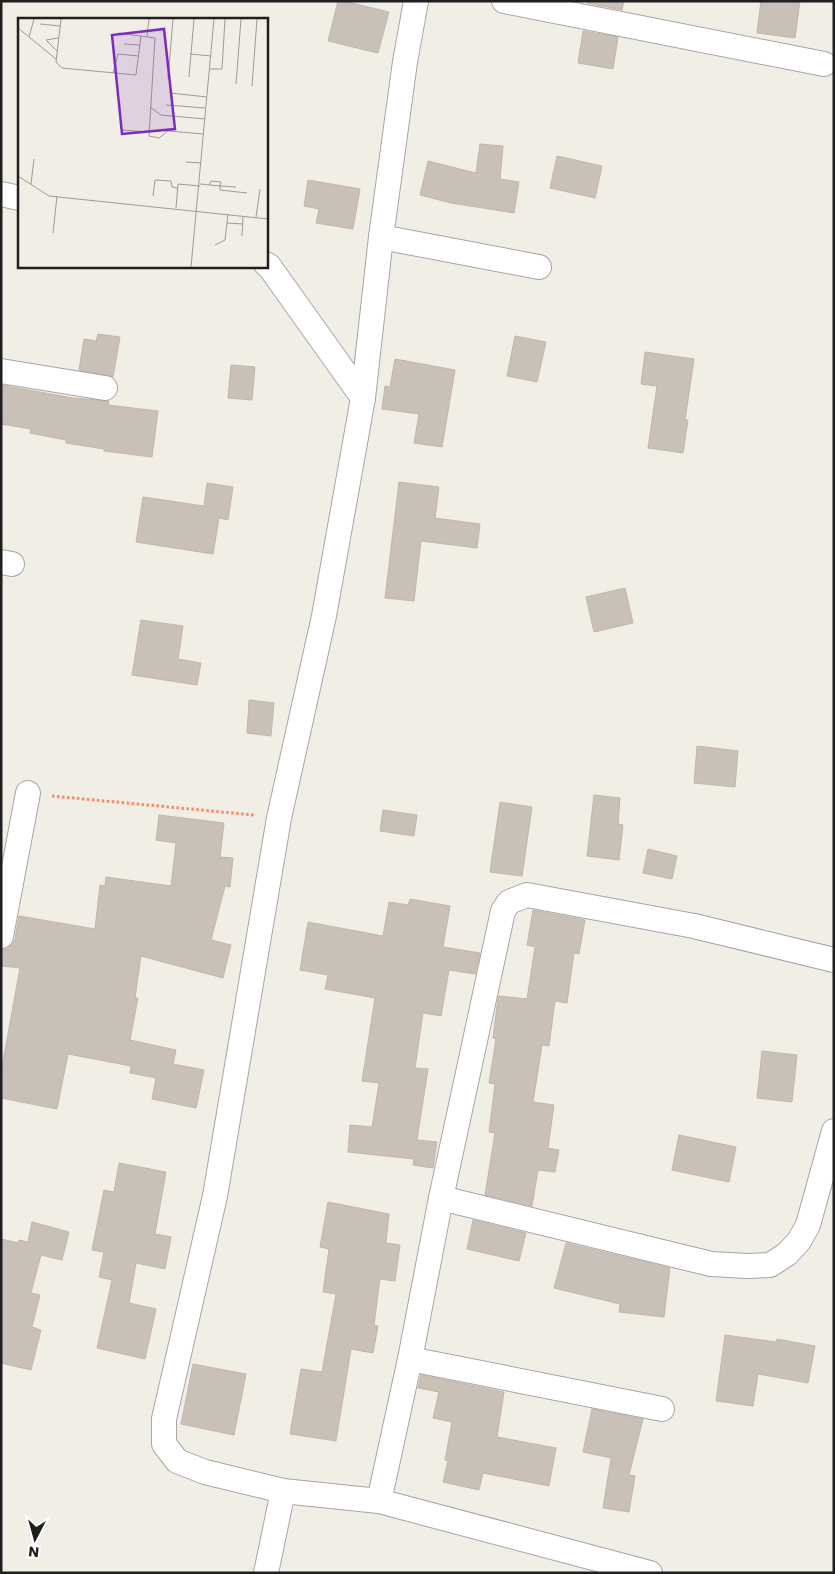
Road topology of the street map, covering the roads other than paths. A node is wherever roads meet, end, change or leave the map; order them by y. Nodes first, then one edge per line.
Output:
1 (416, 1) edge
2 (504, 1) edge
3 (824, 64) dead end
4 (1, 194) edge
5 (18, 198) edge
6 (381, 237) junction
7 (268, 265) edge
8 (539, 267) dead end
9 (1, 371) edge
10 (105, 388) dead end
11 (363, 398) junction
12 (28, 793) road end
13 (1, 936) edge
14 (834, 960) edge
15 (834, 1131) edge
16 (441, 1198) junction
17 (410, 1359) junction
18 (662, 1409) dead end
19 (283, 1491) junction
20 (379, 1502) junction
21 (266, 1573) edge
22 (650, 1573) edge

1 - 6 street
2 - 3 street
4 - 5 street
6 - 8 street
6 - 11 street
7 - 11 street
9 - 10 street
11 - 19 street
12 - 13 street
14 - 16 street
15 - 16 street
16 - 17 street
17 - 18 street
17 - 20 street
19 - 20 street
19 - 21 street
20 - 22 street

